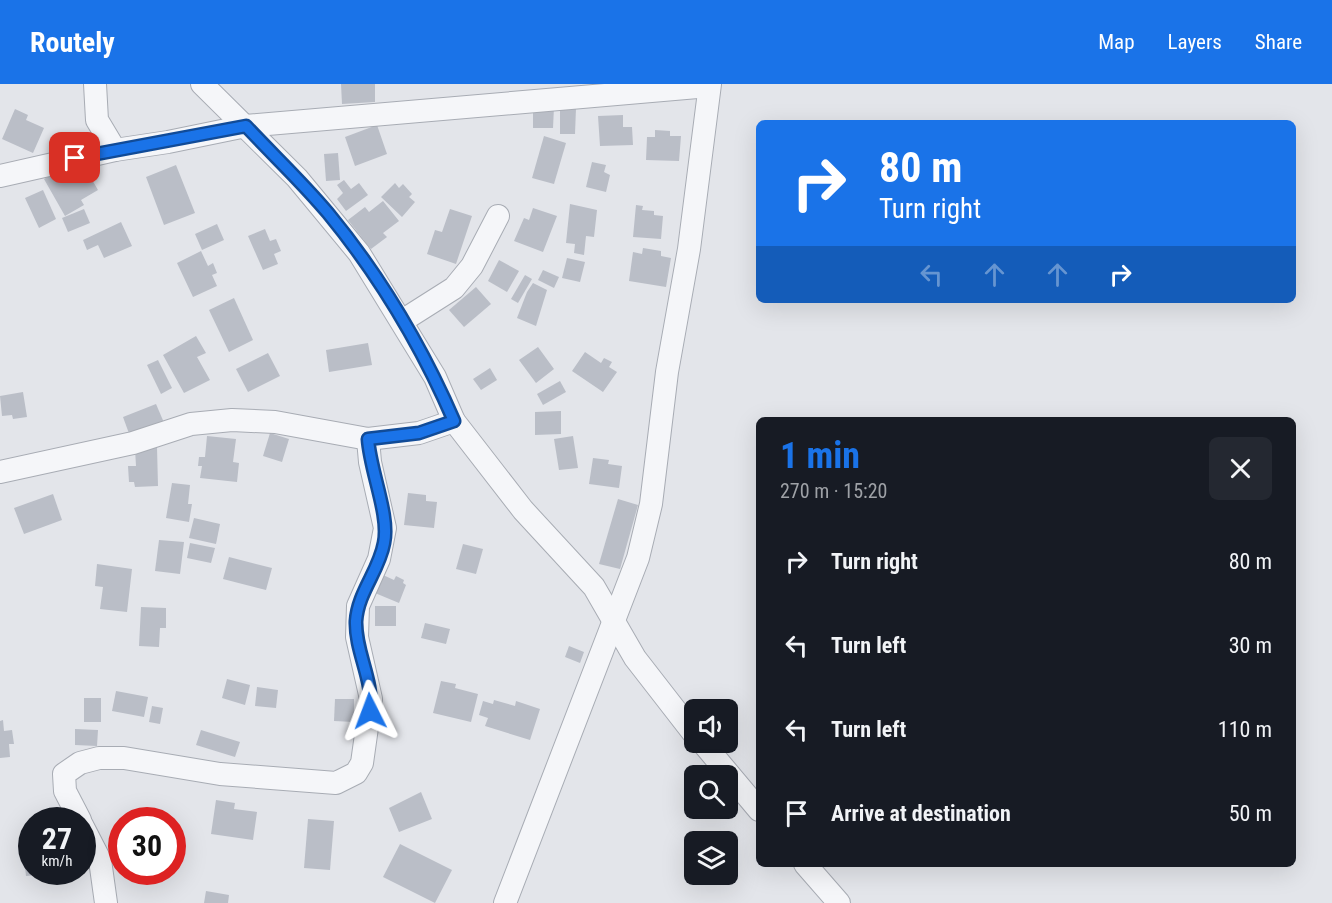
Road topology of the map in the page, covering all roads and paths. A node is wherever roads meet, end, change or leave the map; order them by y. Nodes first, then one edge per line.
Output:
1 (95, 84) edge
2 (202, 84) edge
3 (710, 85) edge
4 (246, 126) junction
5 (115, 150) junction
6 (0, 176) edge
7 (498, 216) dead end
8 (402, 321) junction
9 (454, 421) junction
10 (368, 439) junction
11 (0, 472) edge
12 (613, 621) junction
13 (684, 722) edge
14 (711, 753) edge
15 (756, 806) edge
16 (73, 807) edge
17 (96, 852) edge
18 (808, 867) edge
19 (106, 903) edge
20 (505, 903) edge
21 (839, 903) edge

1 - 5 street
2 - 4 street
3 - 4 street
3 - 12 street
4 - 5 street
4 - 8 street
5 - 6 street
7 - 8 street
8 - 9 street
9 - 10 street
9 - 12 street
10 - 11 street
10 - 16 street
12 - 13 street
12 - 20 street
14 - 15 street
17 - 19 street
18 - 21 street

